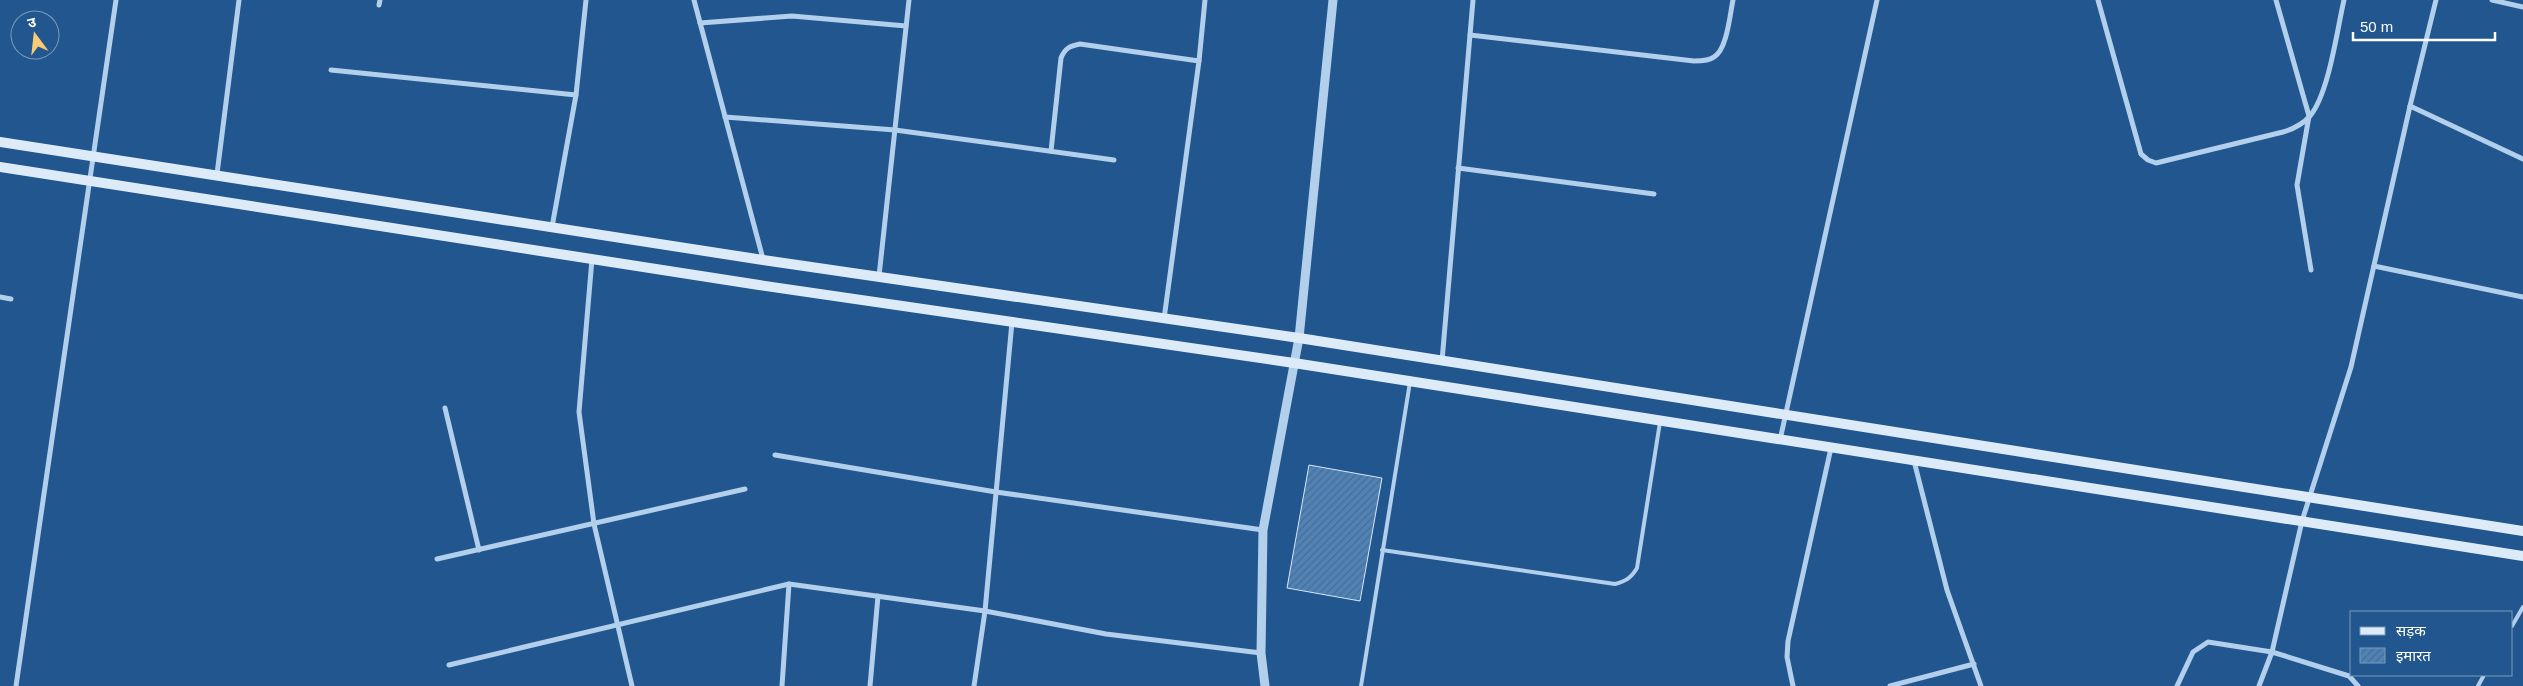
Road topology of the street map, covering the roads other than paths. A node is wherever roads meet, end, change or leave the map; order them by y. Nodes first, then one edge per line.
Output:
1 (116, 0) edge
2 (239, 0) edge
3 (586, 0) edge
4 (694, 0) edge
5 (909, 0) edge
6 (1205, 0) edge
7 (1333, 0) edge
8 (1473, 0) edge
9 (1733, 0) edge
10 (1877, 0) edge
11 (2098, 0) edge
12 (2276, 0) edge
13 (2344, 0) edge
14 (2436, 0) edge
15 (2492, 0) edge
16 (2523, 7) edge
17 (700, 23) junction
18 (906, 26) junction
19 (1470, 35) junction
20 (1199, 61) junction
21 (331, 70) dead end
22 (576, 95) junction
23 (2410, 106) junction
24 (2309, 116) junction
25 (725, 117) junction
26 (895, 130) junction
27 (0, 142) edge
28 (1051, 151) junction
29 (93, 157) junction
30 (2523, 159) edge
31 (1114, 160) dead end
32 (0, 167) edge
33 (1458, 168) junction
34 (218, 174) junction
35 (90, 180) junction
36 (1654, 194) dead end
37 (552, 227) junction
38 (592, 259) junction
39 (763, 260) junction
40 (2374, 266) junction
41 (2311, 270) dead end
42 (879, 276) junction
43 (0, 297) edge
44 (2523, 297) edge
45 (12, 299) dead end
46 (1164, 319) junction
47 (1012, 322) junction
48 (1298, 338) junction
49 (1442, 362) junction
50 (1294, 363) junction
51 (1410, 382) junction
52 (446, 408) dead end
53 (1785, 416) junction
54 (1660, 422) junction
55 (1780, 441) junction
56 (1831, 448) junction
57 (775, 455) dead end
58 (1914, 461) junction
59 (745, 489) dead end
60 (996, 492) junction
61 (2310, 498) junction
62 (2302, 521) junction
63 (594, 524) junction
64 (1263, 530) junction
65 (2523, 531) edge
66 (479, 550) junction
67 (1382, 550) junction
68 (2523, 556) edge
69 (437, 559) dead end
70 (789, 584) junction
71 (878, 596) junction
72 (2523, 607) edge
73 (985, 611) junction
74 (620, 624) junction
75 (2513, 624) edge
76 (2272, 652) junction
77 (1261, 653) junction
78 (1974, 664) junction
79 (449, 665) dead end
80 (16, 686) edge
81 (632, 686) edge
82 (782, 686) edge
83 (870, 686) edge
84 (974, 686) edge
85 (1265, 686) edge
86 (1362, 686) edge
87 (1793, 686) edge
88 (1890, 686) edge
89 (1981, 686) edge
90 (2177, 686) edge
91 (2258, 686) edge
92 (2358, 686) edge

1 - 29 street
2 - 34 street
3 - 22 street
4 - 17 street
5 - 18 street
6 - 20 street
7 - 48 street
8 - 19 street
9 - 19 street
10 - 53 street
11 - 24 street
12 - 24 street
13 - 24 street
14 - 23 street
15 - 16 street
17 - 18 street
17 - 25 street
18 - 26 street
19 - 33 street
20 - 28 street
20 - 46 street
21 - 22 street
22 - 37 street
23 - 30 street
23 - 40 street
24 - 41 street
25 - 26 street
25 - 39 street
26 - 28 street
26 - 42 street
27 - 29 main road
28 - 31 street
29 - 34 main road
29 - 35 street
32 - 35 main road
33 - 36 street
33 - 49 street
34 - 37 main road
35 - 38 main road
35 - 80 street
37 - 39 main road
38 - 47 main road
38 - 63 street
39 - 42 main road
40 - 44 street
40 - 61 street
42 - 46 main road
43 - 45 street
46 - 48 main road
47 - 50 main road
47 - 60 street
48 - 49 main road
48 - 50 street
49 - 53 main road
50 - 51 main road
50 - 64 street
51 - 54 main road
51 - 67 lane
52 - 66 street
53 - 55 street
53 - 61 main road
54 - 55 main road
54 - 67 lane
55 - 56 main road
56 - 58 main road
56 - 87 street
57 - 60 street
58 - 62 main road
58 - 78 street
59 - 63 street
60 - 64 street
60 - 73 street
61 - 62 street
61 - 65 main road
62 - 68 main road
62 - 76 street
63 - 66 street
63 - 74 street
64 - 77 street
66 - 69 street
67 - 86 lane
70 - 71 street
70 - 74 street
70 - 82 street
71 - 73 street
71 - 83 street
72 - 75 lane
73 - 77 street
73 - 84 street
74 - 79 street
74 - 81 street
76 - 90 street
76 - 91 street
76 - 92 street
77 - 85 street
78 - 88 street
78 - 89 street

